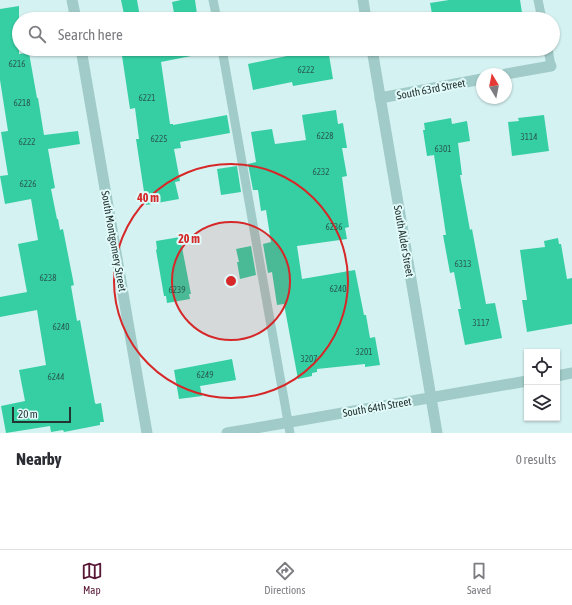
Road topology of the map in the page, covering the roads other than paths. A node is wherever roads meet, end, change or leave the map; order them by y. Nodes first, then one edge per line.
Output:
1 (72, 0) edge
2 (213, 0) edge
3 (363, 0) edge
4 (538, 0) edge
5 (75, 12) edge
6 (216, 12) edge
7 (365, 12) edge
8 (541, 12) edge
9 (82, 56) edge
10 (223, 56) edge
11 (373, 56) edge
12 (549, 56) edge
13 (551, 66) joint
14 (512, 73) edge
15 (476, 80) edge
16 (380, 98) junction
17 (572, 373) edge
18 (560, 375) edge
19 (524, 382) edge
20 (431, 398) junction
21 (289, 428) edge
22 (147, 433) edge
23 (227, 433) edge
24 (437, 433) edge

1 - 5 street
2 - 6 lane
3 - 7 street
4 - 8 lane
9 - 22 street, South Montgomery Street
10 - 21 lane
11 - 16 street, South Alder Street
12 - 13 lane
13 - 14 street
15 - 16 street, South 63rd Street
16 - 20 street, South Alder Street
17 - 18 street
19 - 20 street, South 64th Street
20 - 21 street, South 64th Street
20 - 24 street, South Alder Street
21 - 23 street, South 64th Street

